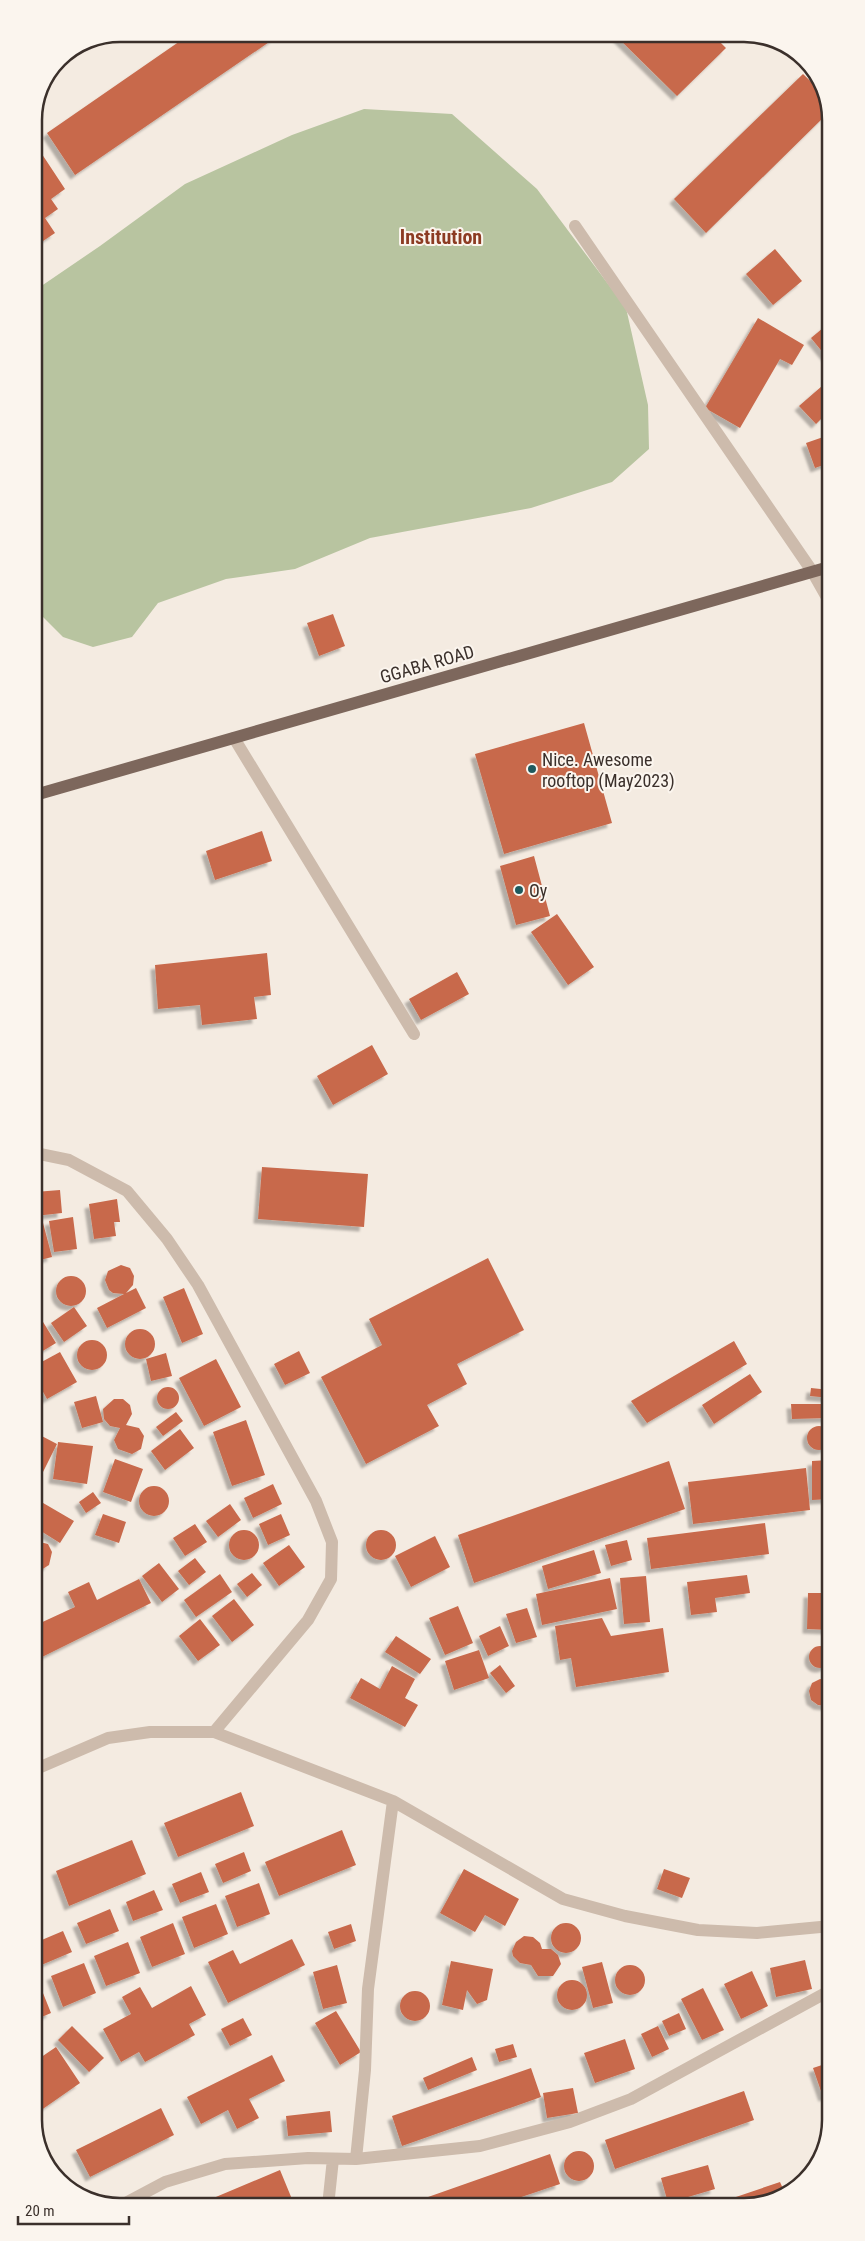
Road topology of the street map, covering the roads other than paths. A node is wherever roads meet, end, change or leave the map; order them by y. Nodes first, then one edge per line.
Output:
1 (575, 226) dead end
2 (822, 569) edge
3 (812, 572) junction
4 (822, 589) edge
5 (234, 738) junction
6 (43, 793) edge
7 (414, 1034) dead end
8 (42, 1155) edge
9 (214, 1732) junction
10 (42, 1766) edge
11 (393, 1801) junction
12 (822, 1927) edge
13 (822, 1995) edge
14 (333, 2159) junction
15 (356, 2159) junction
16 (135, 2198) edge
17 (329, 2198) edge

1 - 3 street
2 - 3 main road, GGABA ROAD
3 - 4 street
3 - 5 main road, GGABA ROAD
5 - 6 main road, GGABA ROAD
5 - 7 street
8 - 9 street
9 - 10 street
9 - 11 street
11 - 12 street
11 - 15 street
13 - 15 street
14 - 15 street
14 - 16 street
14 - 17 street

